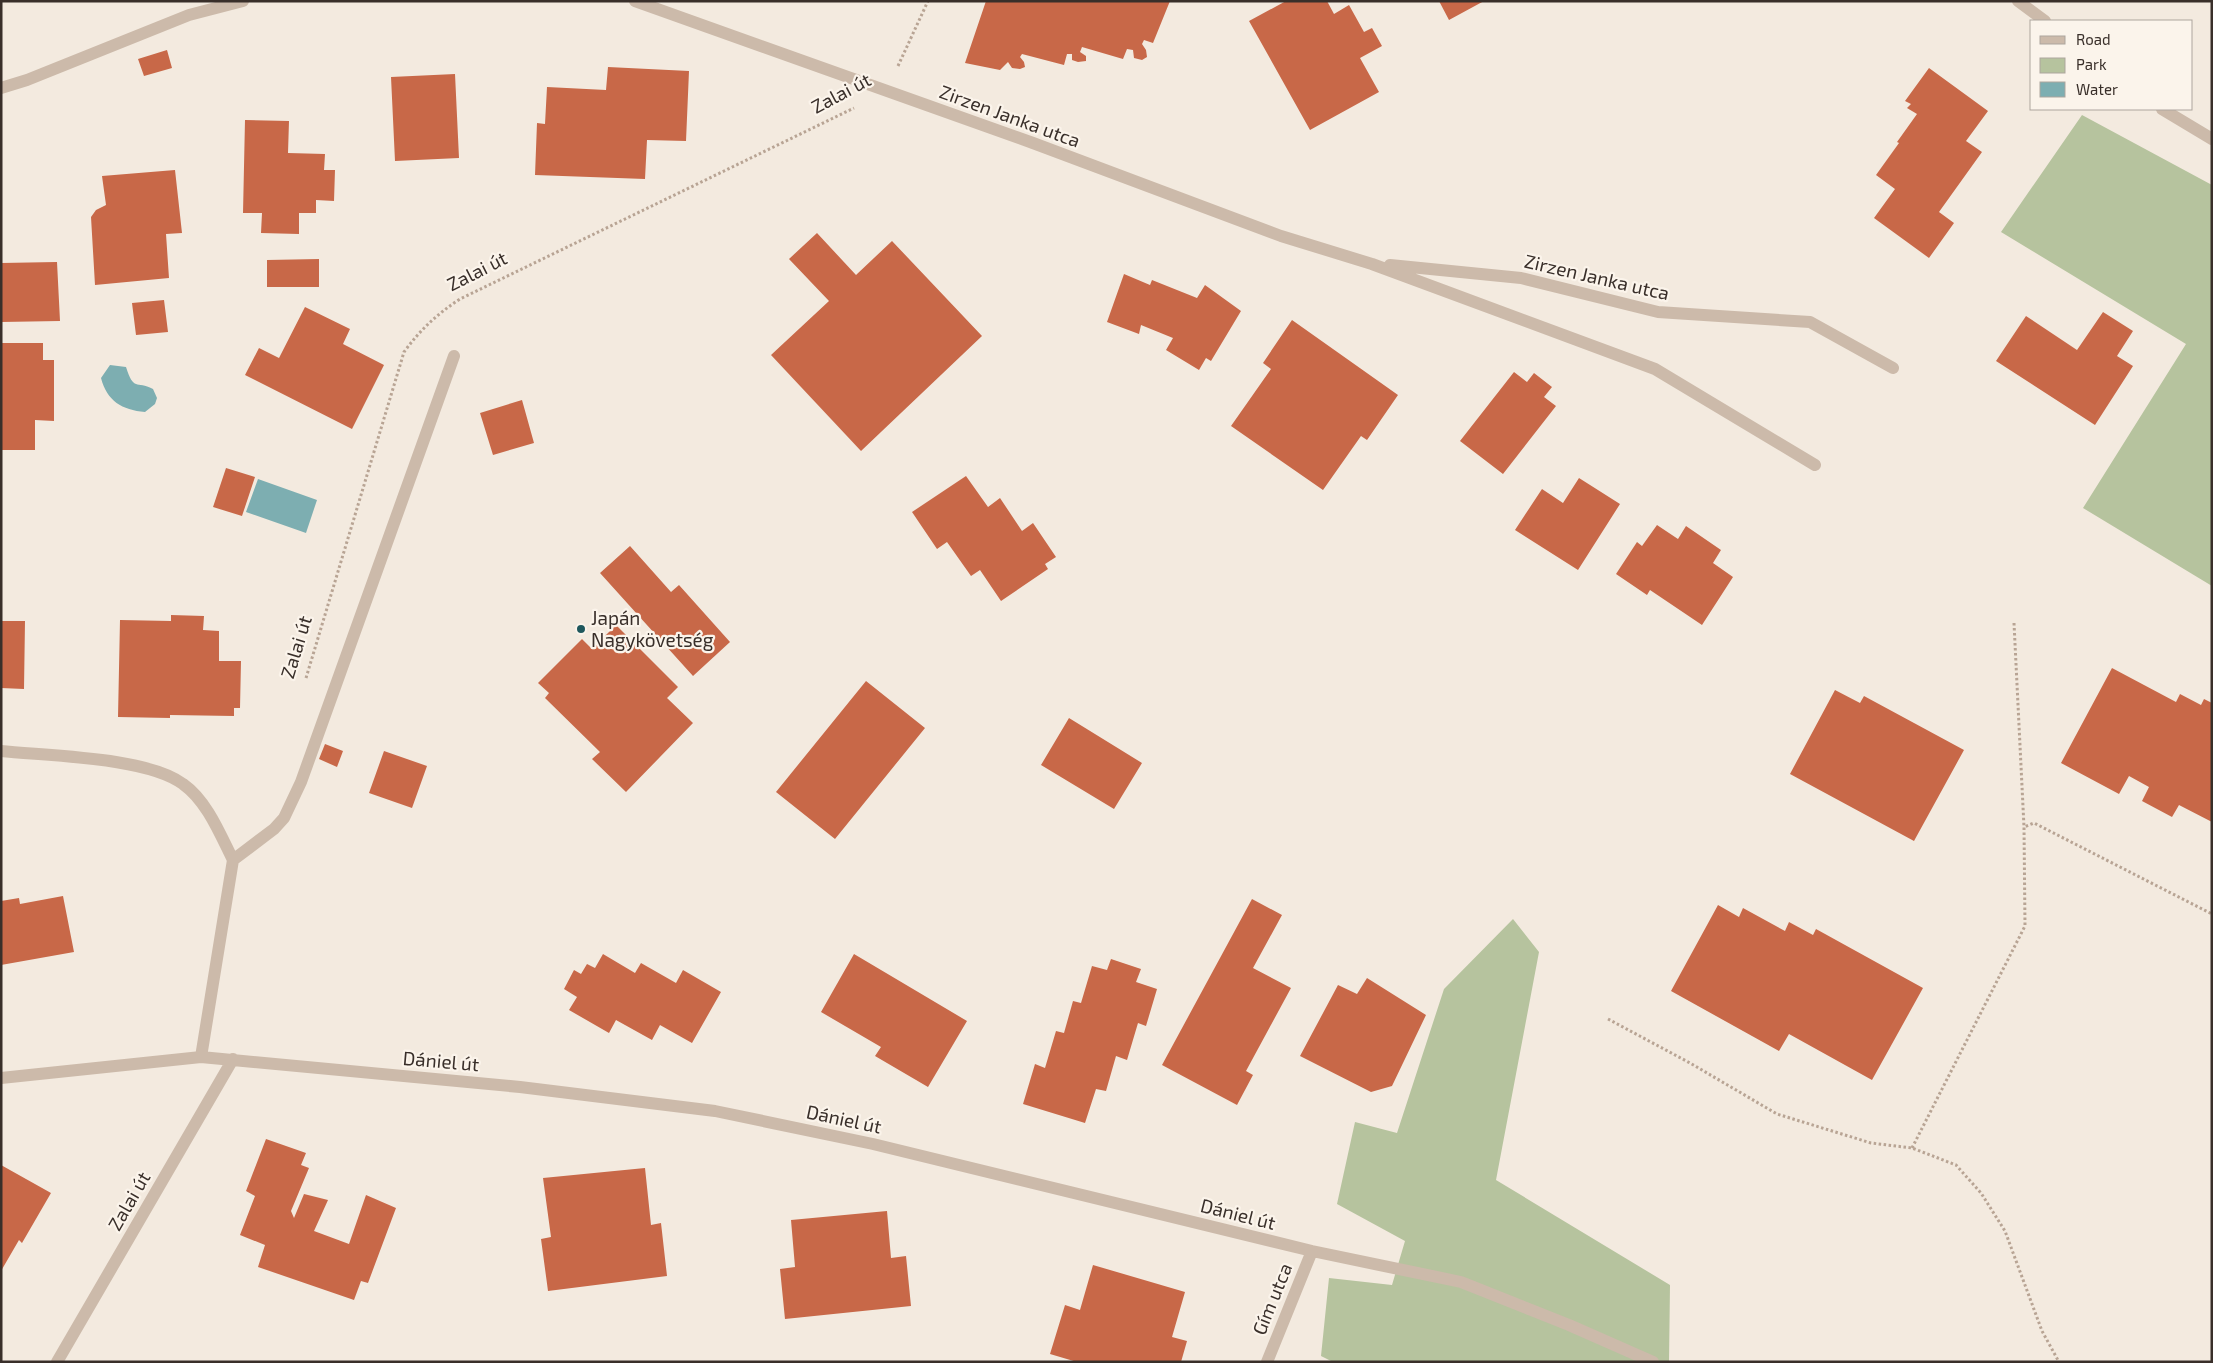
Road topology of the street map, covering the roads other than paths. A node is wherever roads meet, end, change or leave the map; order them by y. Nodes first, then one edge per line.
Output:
1 (243, 1) edge
2 (635, 1) edge
3 (2018, 1) edge
4 (2044, 20) edge
5 (1, 88) edge
6 (2164, 110) edge
7 (2212, 139) edge
8 (1372, 264) junction
9 (454, 356) dead end
10 (1893, 368) dead end
11 (1815, 465) dead end
12 (1, 751) edge
13 (234, 860) junction
14 (201, 1057) junction
15 (233, 1059) junction
16 (1, 1078) edge
17 (1312, 1251) junction
18 (56, 1362) edge
19 (1267, 1362) edge
20 (1652, 1362) edge

1 - 5 street
2 - 8 street, Zirzen Janka utca
3 - 4 street
6 - 7 street
8 - 10 street, Zirzen Janka utca
8 - 11 street, Zirzen Janka utca
9 - 13 street
12 - 13 street
13 - 14 street
14 - 15 street, Dániel út
14 - 16 street, Dániel út
15 - 17 street, Dániel út
15 - 18 street, Zalai út
17 - 19 street, Gím utca
17 - 20 street, Dániel út

